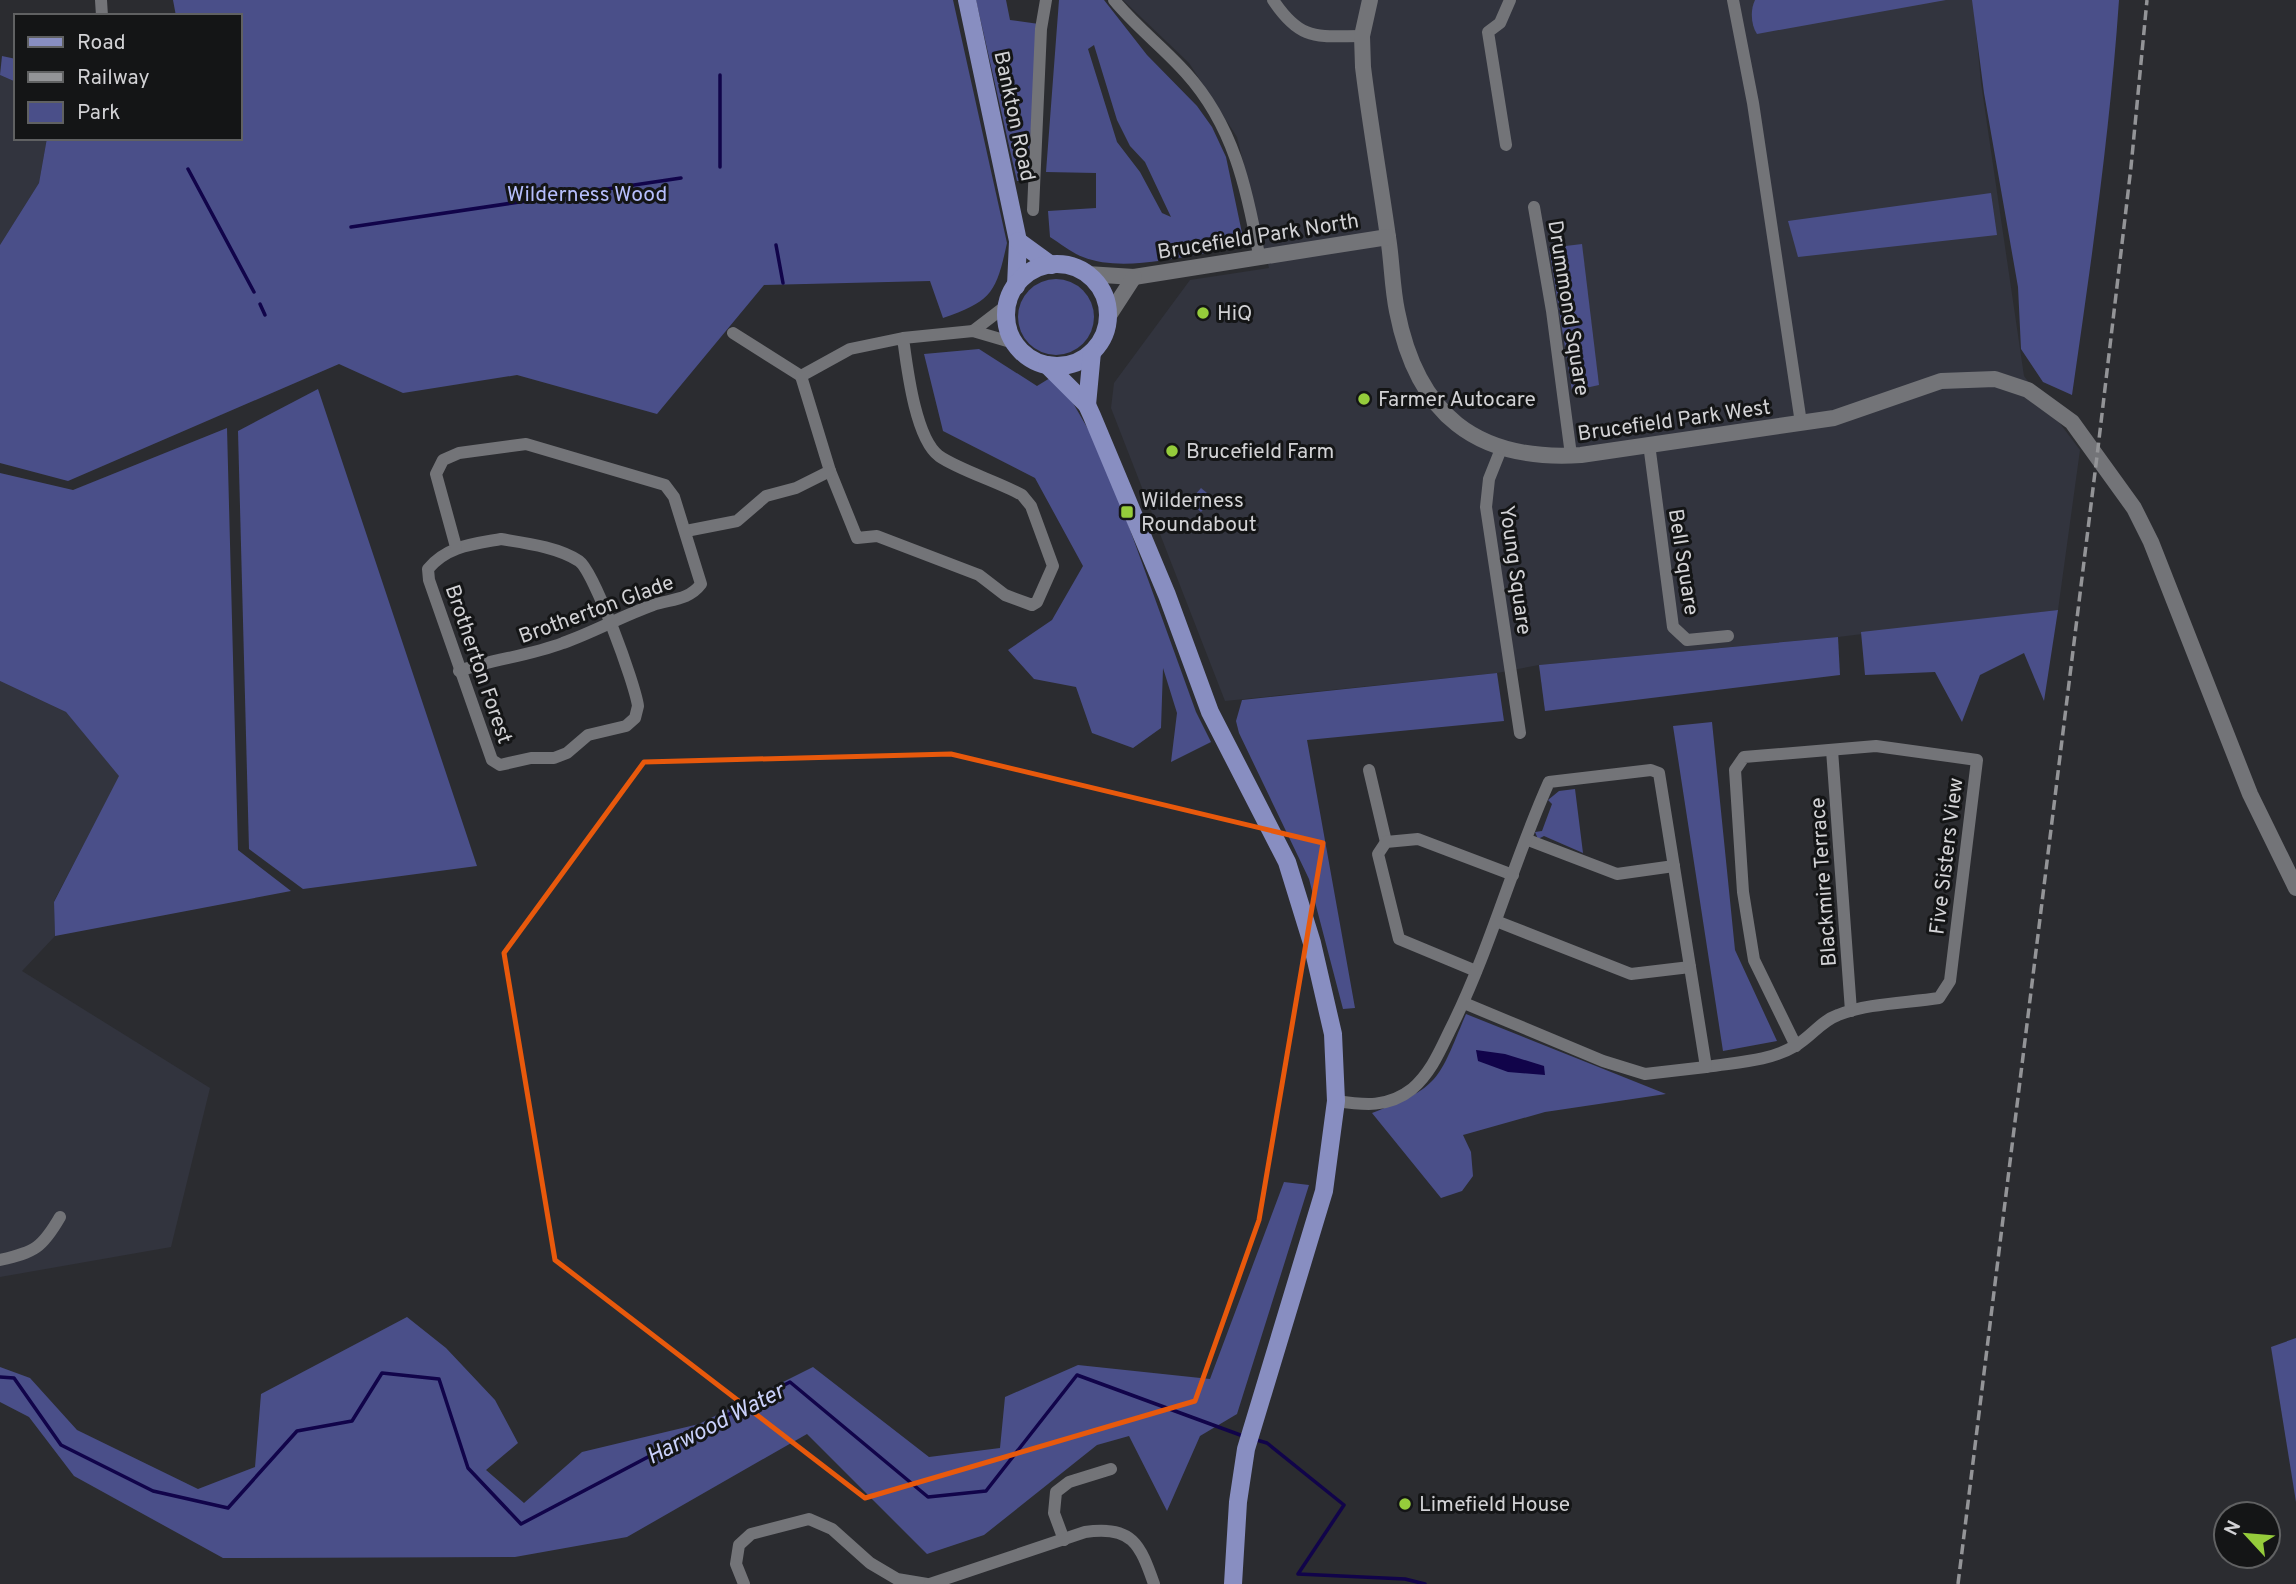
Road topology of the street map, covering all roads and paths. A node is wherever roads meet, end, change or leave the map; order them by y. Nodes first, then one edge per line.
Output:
1 (967, 0) edge
2 (1046, 0) edge
3 (1114, 0) edge
4 (1273, 0) edge
5 (1370, 0) edge
6 (1510, 0) edge
7 (1733, 0) edge
8 (1362, 36) junction
9 (1506, 145) dead end
10 (1534, 208) dead end
11 (1033, 209) dead end
12 (1388, 237) junction
13 (1018, 241) junction
14 (1259, 255) junction
15 (1051, 265) junction
16 (1087, 274) junction
17 (1134, 276) junction
18 (1016, 286) junction
19 (1007, 305) junction
20 (1108, 317) junction
21 (973, 331) junction
22 (733, 333) dead end
23 (903, 338) junction
24 (1014, 343) junction
25 (1092, 352) junction
26 (1047, 365) junction
27 (801, 376) junction
28 (1087, 405) junction
29 (1801, 423) junction
30 (1648, 444) junction
31 (1501, 449) junction
32 (1571, 455) junction
33 (830, 471) junction
34 (685, 531) junction
35 (456, 547) junction
36 (610, 623) junction
37 (1728, 636) dead end
38 (459, 671) junction
39 (1520, 733) dead end
40 (1832, 750) junction
41 (1369, 770) dead end
42 (1528, 839) junction
43 (1386, 842) junction
44 (1674, 866) junction
45 (1514, 875) junction
46 (2296, 888) edge
47 (1496, 921) junction
48 (1690, 967) junction
49 (1476, 971) junction
50 (1464, 1003) junction
51 (1852, 1011) junction
52 (1796, 1046) junction
53 (1706, 1067) junction
54 (1336, 1101) junction
55 (60, 1217) dead end
56 (0, 1260) edge
57 (1111, 1469) dead end
58 (1064, 1540) junction
59 (744, 1584) edge
60 (928, 1584) edge
61 (1154, 1584) edge
62 (1233, 1584) edge

1 - 13 main road, Bankton Road
2 - 11 street
3 - 14 street
4 - 8 street
5 - 8 street, Brucefield Park West
6 - 9 street
7 - 29 street
8 - 12 street, Brucefield Park West
10 - 32 street, Drummond Square
12 - 14 street, Brucefield Park North
12 - 31 street, Brucefield Park West
13 - 15 main road
13 - 18 main road, Bankton Road
14 - 17 street, Brucefield Park North
15 - 16 main road
15 - 18 main road
16 - 17 street, Brucefield Park North
16 - 20 main road
17 - 20 street, Brucefield Park North
18 - 19 main road
19 - 21 street
19 - 24 main road
20 - 25 main road
21 - 23 street
21 - 24 street
22 - 27 street
23 - 27 street
23 - 33 street
24 - 26 main road
25 - 26 main road
25 - 28 main road
26 - 28 main road
27 - 33 street
28 - 54 main road
29 - 30 street, Brucefield Park West
29 - 46 street, Brucefield Park West
30 - 32 street, Brucefield Park West
30 - 37 street, Bell Square
31 - 32 street, Brucefield Park West
31 - 39 street, Young Square
33 - 34 street
34 - 35 street
34 - 36 street, Brotherton Glade
35 - 36 street
35 - 38 street, Brotherton Forest
36 - 38 street, Brotherton Glade
36 - 38 street, Brotherton Forest
40 - 51 street, Blackmire Terrace
40 - 51 street, Five Sisters View
40 - 52 street, Five Sisters View
41 - 43 street
42 - 44 street
42 - 44 street
42 - 45 street
43 - 45 street
43 - 49 street
44 - 48 street
45 - 47 street
47 - 48 street
47 - 49 street
48 - 53 street
49 - 50 street
50 - 53 street, Five Sisters View
50 - 54 street
51 - 52 street, Five Sisters View
52 - 53 street, Five Sisters View
54 - 62 main road
55 - 56 street
57 - 58 street
58 - 60 street
58 - 61 street
59 - 60 street

